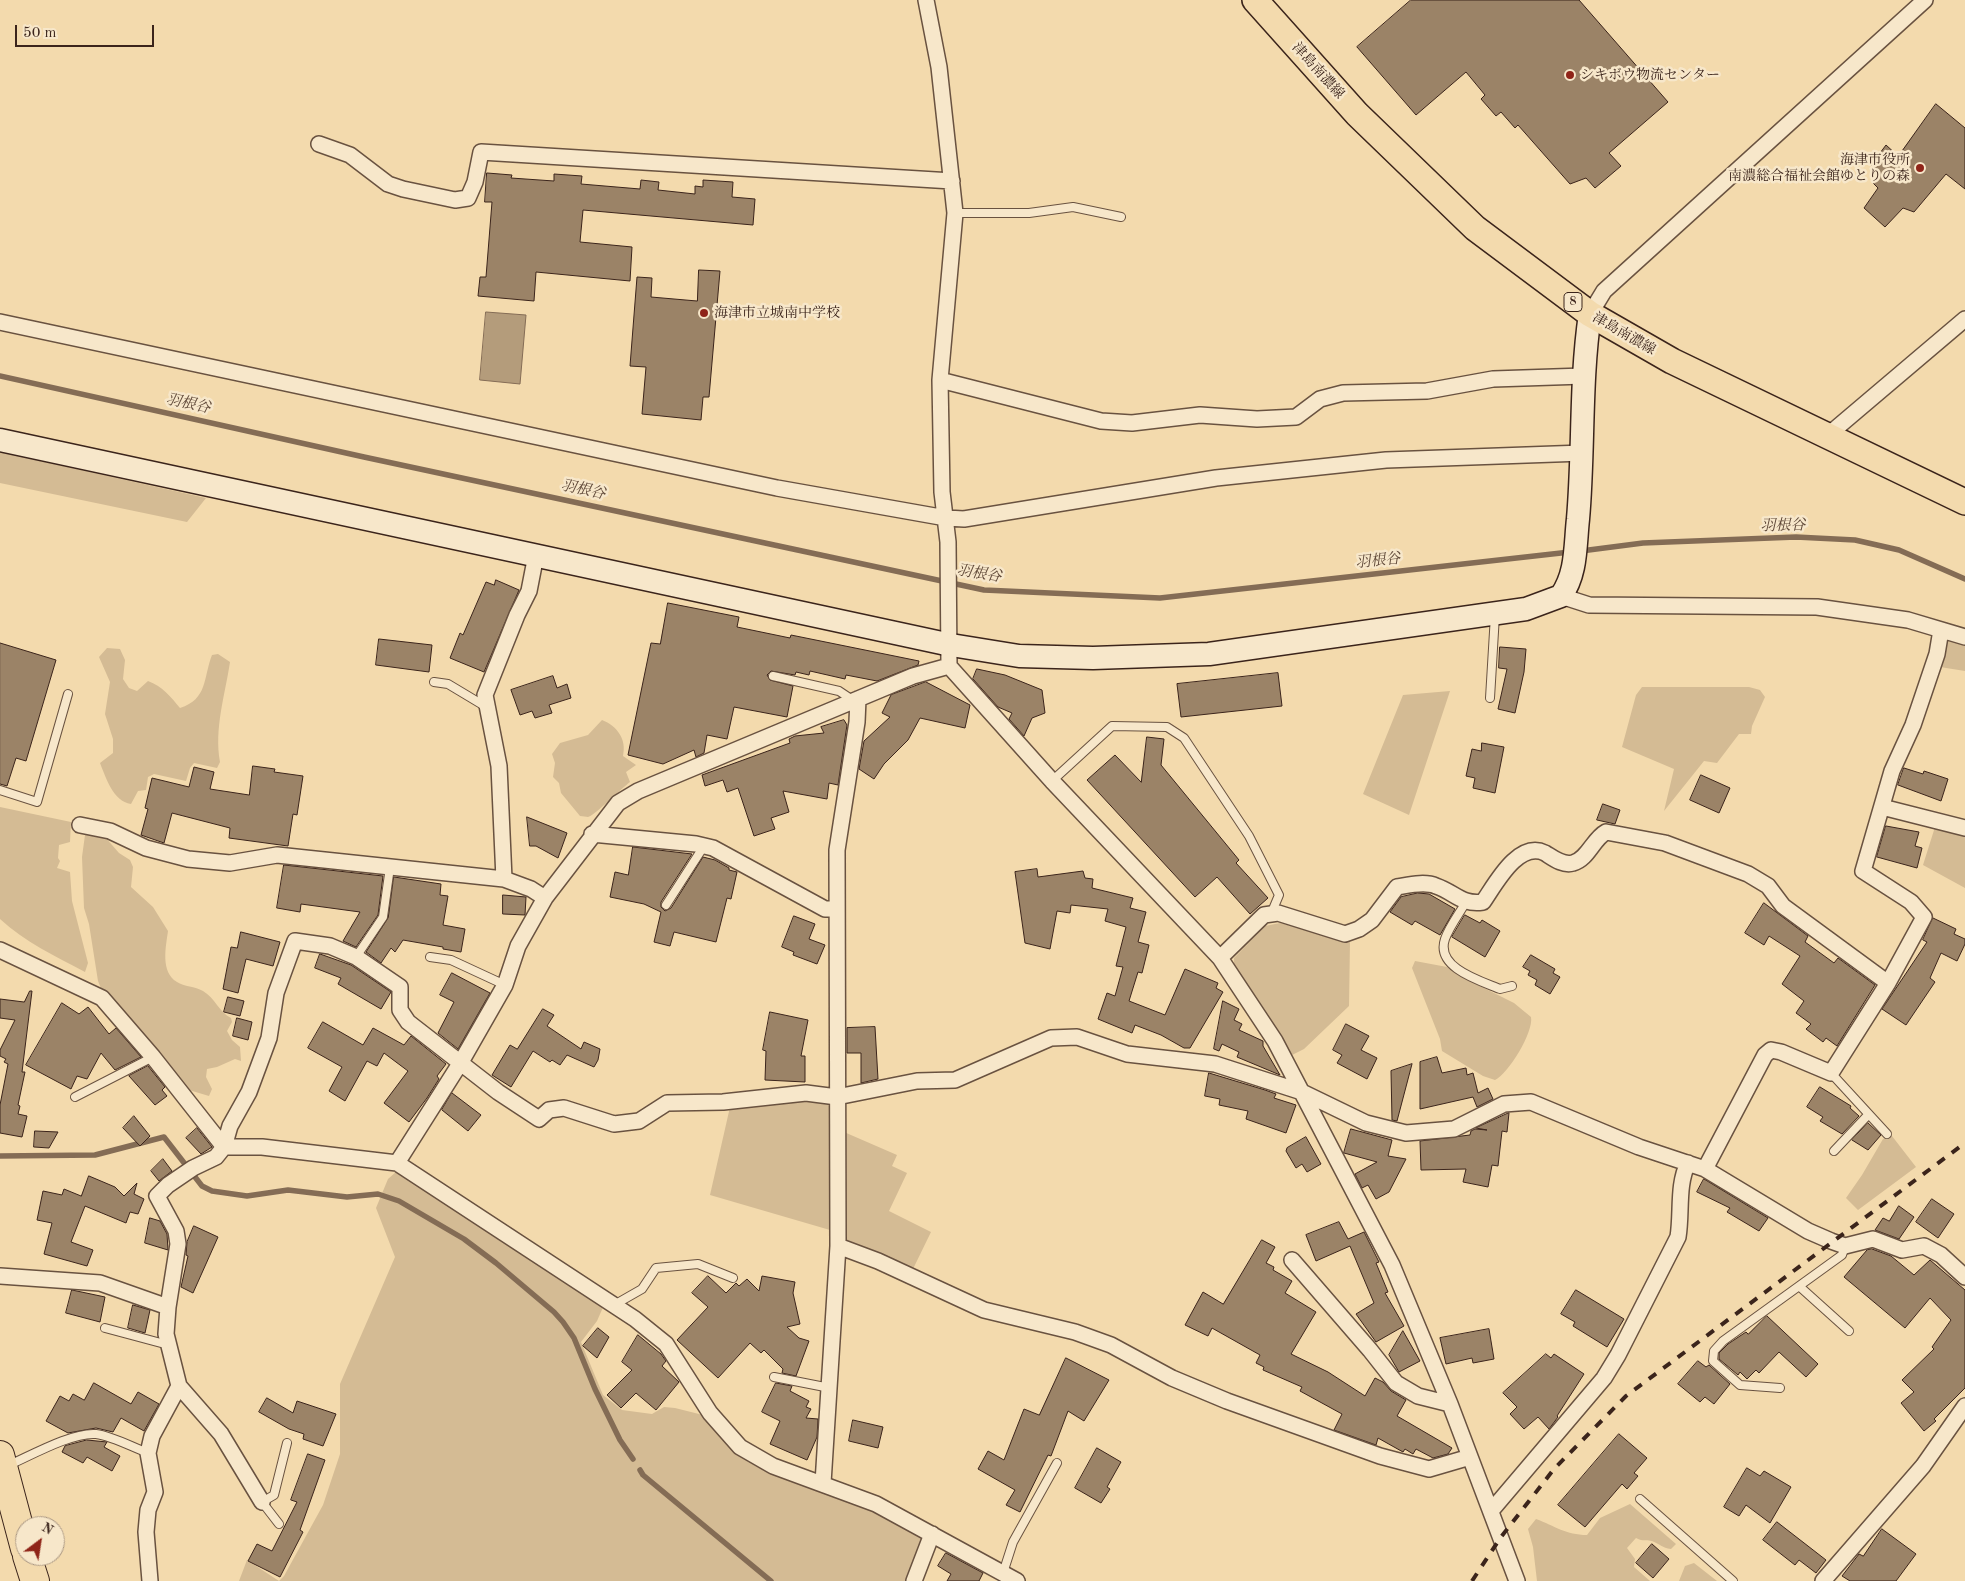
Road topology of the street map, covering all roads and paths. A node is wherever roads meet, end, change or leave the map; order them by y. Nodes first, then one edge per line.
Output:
1 (926, 0) edge
2 (1255, 0) edge
3 (1925, 0) edge
4 (319, 144) dead end
5 (952, 181) junction
6 (956, 213) junction
7 (1121, 217) dead end
8 (1590, 314) junction
9 (1965, 319) edge
10 (0, 322) edge
11 (1584, 376) junction
12 (940, 380) junction
13 (1827, 436) junction
14 (0, 440) edge
15 (1583, 453) junction
16 (1965, 502) edge
17 (946, 518) junction
18 (536, 555) junction
19 (1561, 596) junction
20 (1496, 614) junction
21 (1942, 630) junction
22 (1965, 637) edge
23 (950, 647) junction
24 (773, 676) dead end
25 (434, 682) dead end
26 (68, 694) dead end
27 (1490, 698) dead end
28 (856, 700) junction
29 (488, 708) junction
30 (1052, 781) junction
31 (0, 790) edge
32 (1882, 807) junction
33 (80, 825) dead end
34 (1965, 828) edge
35 (592, 834) junction
36 (704, 846) junction
37 (390, 867) junction
38 (504, 879) junction
39 (544, 898) junction
40 (1466, 902) junction
41 (666, 905) dead end
42 (837, 909) junction
43 (1271, 914) junction
44 (0, 950) edge
45 (356, 957) junction
46 (430, 957) dead end
47 (1220, 958) junction
48 (1888, 983) junction
49 (505, 985) junction
50 (1512, 986) dead end
51 (153, 1057) junction
52 (461, 1062) junction
53 (1831, 1073) junction
54 (1302, 1092) junction
55 (837, 1096) junction
56 (75, 1097) dead end
57 (1868, 1115) junction
58 (1887, 1134) dead end
59 (224, 1148) junction
60 (1834, 1151) dead end
61 (397, 1163) junction
62 (1688, 1163) junction
63 (1705, 1168) junction
64 (838, 1246) junction
65 (1845, 1246) junction
66 (1292, 1260) dead end
67 (0, 1276) edge
68 (1965, 1277) edge
69 (733, 1278) dead end
70 (1799, 1286) junction
71 (614, 1305) junction
72 (168, 1307) junction
73 (105, 1328) dead end
74 (1849, 1331) dead end
75 (168, 1340) junction
76 (774, 1377) dead end
77 (179, 1386) junction
78 (830, 1388) junction
79 (1780, 1388) dead end
80 (1450, 1404) junction
81 (1965, 1406) edge
82 (287, 1443) dead end
83 (148, 1453) junction
84 (1470, 1457) junction
85 (2, 1461) edge
86 (1057, 1463) dead end
87 (823, 1483) junction
88 (1640, 1499) dead end
89 (262, 1502) junction
90 (1491, 1511) junction
91 (16, 1516) edge
92 (279, 1524) dead end
93 (932, 1534) junction
94 (30, 1566) edge
95 (1003, 1573) junction
96 (35, 1581) edge
97 (150, 1581) edge
98 (914, 1581) edge
99 (1017, 1581) edge
100 (1517, 1581) edge
101 (1733, 1581) edge
102 (1823, 1581) edge

1 - 5 street
2 - 8 main road, 津島南濃線 / 8
3 - 8 street
4 - 5 street
5 - 6 street
6 - 7 lane
6 - 12 street
8 - 11 street
8 - 13 main road, 津島南濃線 / 8
9 - 13 street
10 - 17 street
11 - 12 street
11 - 15 street
12 - 17 street
13 - 16 main road, 津島南濃線 / 8
14 - 18 street
15 - 17 street
15 - 19 street
17 - 23 street
18 - 23 street
18 - 29 street
19 - 20 street
19 - 21 street
20 - 23 street
20 - 27 lane
21 - 22 street
21 - 32 street
23 - 28 street
23 - 30 street
24 - 28 lane
25 - 29 lane
26 - 31 lane
28 - 35 street
28 - 42 street
29 - 38 street
30 - 43 lane
30 - 47 street
32 - 34 street
32 - 48 street
33 - 37 street
35 - 36 street
35 - 39 street
36 - 41 lane
36 - 42 street
37 - 38 street
37 - 45 lane
38 - 39 street
39 - 49 street
40 - 43 street
40 - 48 street
40 - 50 lane
42 - 55 street
43 - 47 street
44 - 51 street
45 - 52 street
45 - 59 street
46 - 49 lane
47 - 54 street
48 - 53 street
49 - 52 street
51 - 56 lane
51 - 59 street
52 - 55 street
52 - 61 street
53 - 57 lane
53 - 63 street
54 - 55 street
54 - 62 street
54 - 80 street
55 - 64 street
57 - 58 lane
57 - 60 lane
59 - 61 street
59 - 72 street
61 - 71 street
62 - 63 street
62 - 90 street
63 - 65 street
64 - 78 street
64 - 84 street
65 - 68 street
65 - 70 lane
66 - 80 street
67 - 72 street
69 - 71 lane
70 - 74 lane
70 - 79 lane
71 - 87 street
72 - 75 street
73 - 75 lane
75 - 77 street
76 - 78 lane
77 - 83 street
77 - 89 street
78 - 87 street
80 - 84 street
81 - 102 street
82 - 89 lane
83 - 85 lane
83 - 97 street
84 - 90 street
85 - 91 highway
86 - 95 lane
87 - 93 street
88 - 101 lane
89 - 92 lane
90 - 100 street
93 - 95 street
93 - 98 street
94 - 96 highway
95 - 99 street

